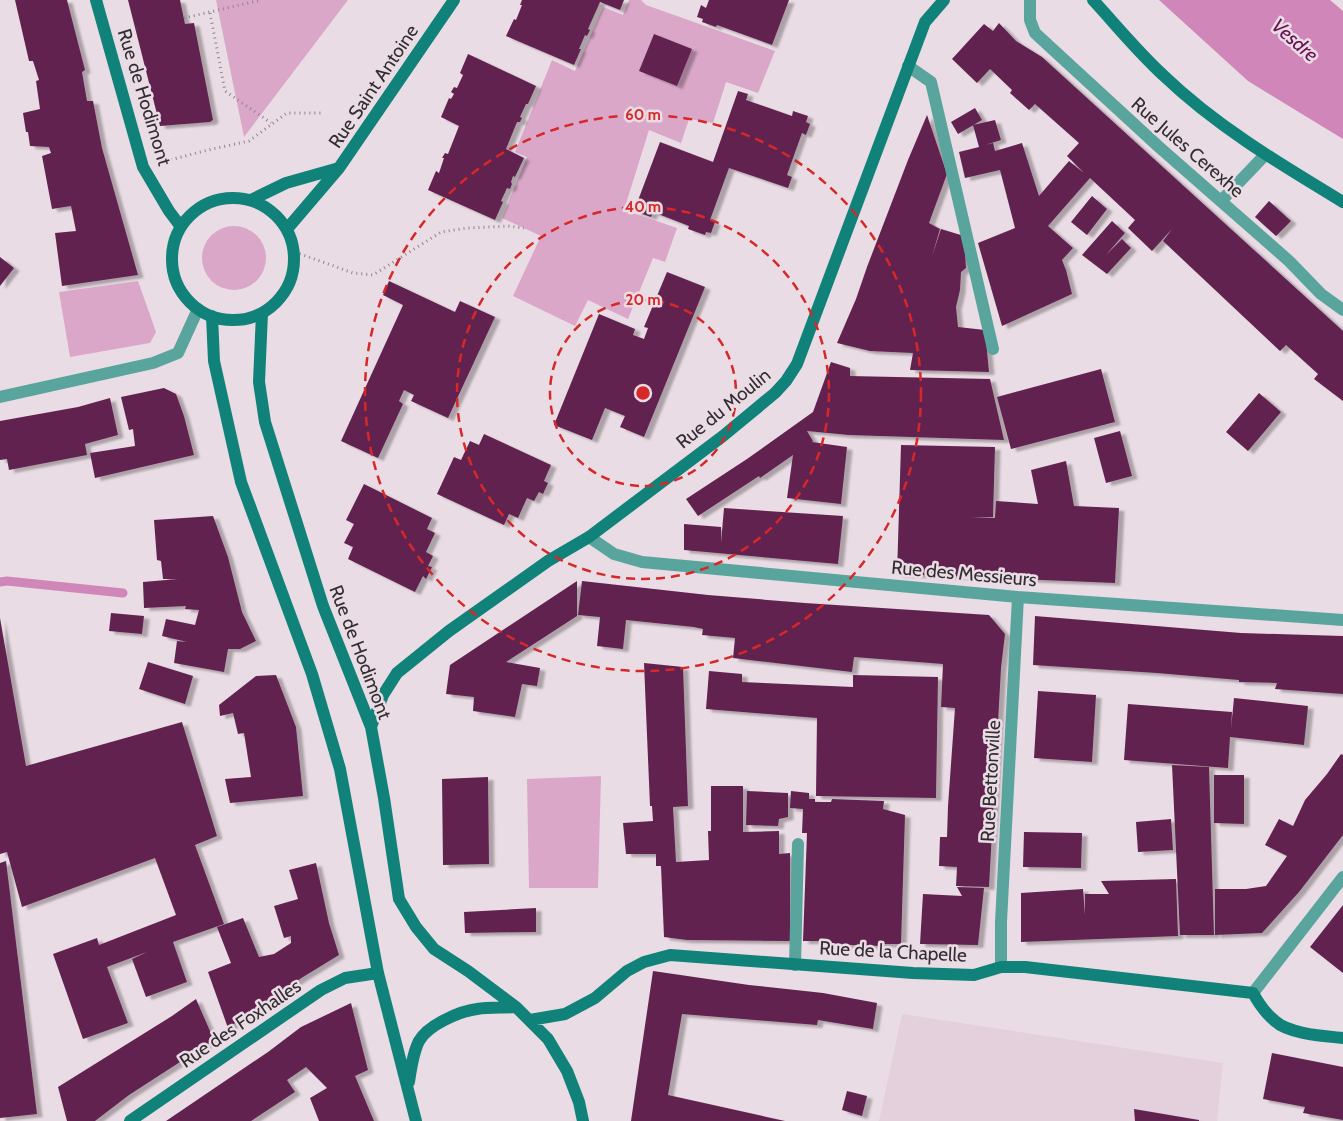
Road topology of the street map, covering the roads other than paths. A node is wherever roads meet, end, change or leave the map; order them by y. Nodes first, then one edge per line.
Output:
1 (96, 0) edge
2 (454, 0) edge
3 (944, 0) edge
4 (1030, 0) edge
5 (1092, 0) edge
6 (908, 66) junction
7 (1265, 155) junction
8 (339, 168) junction
9 (251, 200) junction
10 (1221, 201) junction
11 (1343, 202) edge
12 (181, 227) junction
13 (287, 229) junction
14 (198, 309) junction
15 (1343, 310) edge
16 (262, 313) junction
17 (212, 316) junction
18 (993, 349) dead end
19 (0, 397) edge
20 (589, 537) junction
21 (1018, 597) junction
22 (1343, 620) edge
23 (370, 727) junction
24 (798, 844) dead end
25 (1343, 877) edge
26 (795, 964) junction
27 (1001, 967) junction
28 (378, 973) junction
29 (1253, 993) junction
30 (516, 1007) junction
31 (530, 1020) junction
32 (1343, 1038) edge
33 (408, 1087) junction
34 (130, 1121) edge
35 (416, 1121) edge
36 (583, 1121) edge

1 - 12 main road, Rue de Hodimont
2 - 8 main road, Rue Saint Antoine
3 - 6 main road, Rue du Moulin
4 - 10 street, Rue Jules Cerexhe
5 - 7 main road, Rue Jules Cerexhe
6 - 18 street
6 - 20 main road, Rue du Moulin
7 - 10 street
7 - 11 main road, Rue Jules Cerexhe
8 - 9 main road, Rue Saint Antoine
8 - 13 main road, Rue Saint Antoine
9 - 12 main road
9 - 13 main road
10 - 15 street, Rue Jules Cerexhe
12 - 14 main road
13 - 16 main road
14 - 17 main road
14 - 19 street
16 - 17 main road
16 - 23 main road, Rue de Hodimont
17 - 28 main road
20 - 21 street, Rue des Messieurs
20 - 23 main road, Rue du Moulin
21 - 22 street, Rue des Messieurs
21 - 27 street, Rue Bettonville
23 - 30 main road, Rue de Hodimont
24 - 26 street
25 - 29 street
26 - 27 main road, Rue de la Chapelle
26 - 31 main road, Rue de la Chapelle
27 - 29 main road, Rue de la Chapelle
28 - 33 main road
28 - 34 main road, Rue des Foxhalles
29 - 32 main road
30 - 31 main road, Rue de Hodimont
30 - 33 main road
31 - 36 main road, Rue de Hodimont
33 - 35 main road

